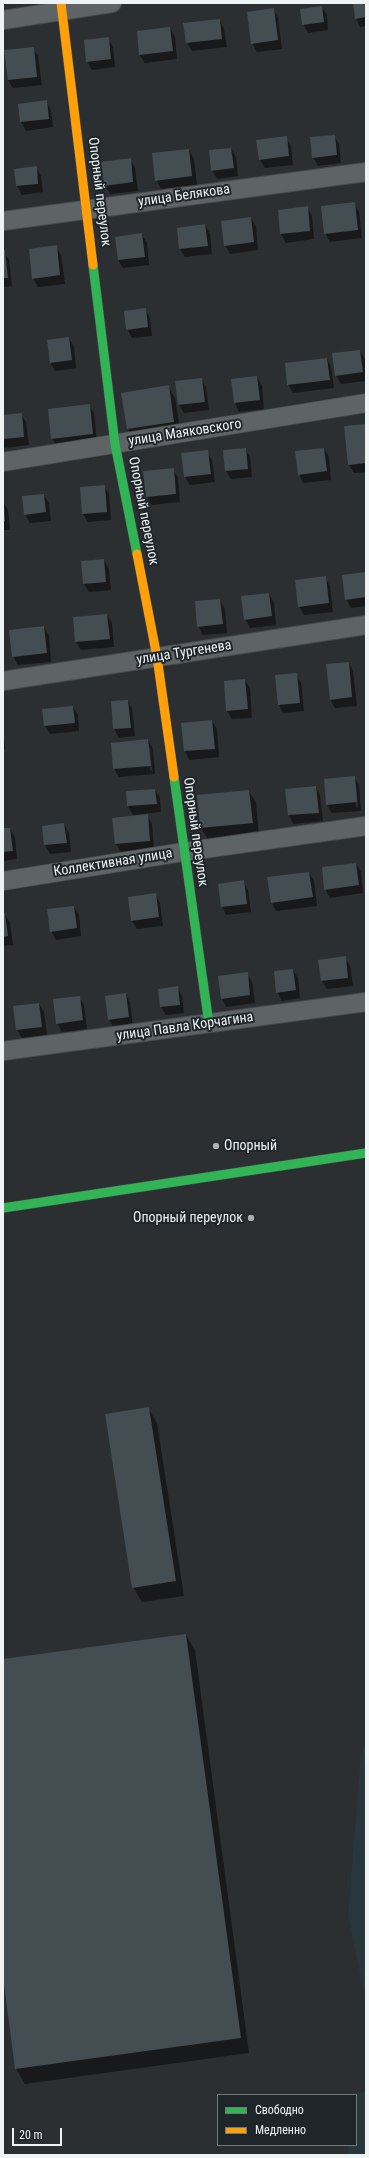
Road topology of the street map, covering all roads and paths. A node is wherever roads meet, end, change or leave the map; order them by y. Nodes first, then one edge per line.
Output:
1 (112, 3) edge
2 (62, 7) edge
3 (3, 20) edge
4 (366, 172) edge
5 (87, 209) junction
6 (3, 221) edge
7 (366, 403) edge
8 (115, 444) junction
9 (3, 462) edge
10 (366, 625) edge
11 (157, 657) junction
12 (3, 681) edge
13 (366, 826) edge
14 (183, 852) junction
15 (3, 881) edge
16 (366, 1002) edge
17 (208, 1024) junction
18 (3, 1051) edge
19 (366, 1153) edge
20 (3, 1208) edge

1 - 2 street
2 - 3 street
2 - 5 street, Опорный переулок
4 - 5 street, улица Белякова
5 - 6 street, улица Белякова
5 - 8 street, Опорный переулок
7 - 8 street, улица Маяковского
8 - 9 street, улица Маяковского
8 - 11 street, Опорный переулок
10 - 11 street, улица Тургенева
11 - 12 street, улица Тургенева
11 - 14 street, Опорный переулок
13 - 14 street, Коллективная улица
14 - 15 street, Коллективная улица
14 - 17 street, Опорный переулок
16 - 17 street, улица Павла Корчагина
17 - 18 street, улица Павла Корчагина
19 - 20 street

